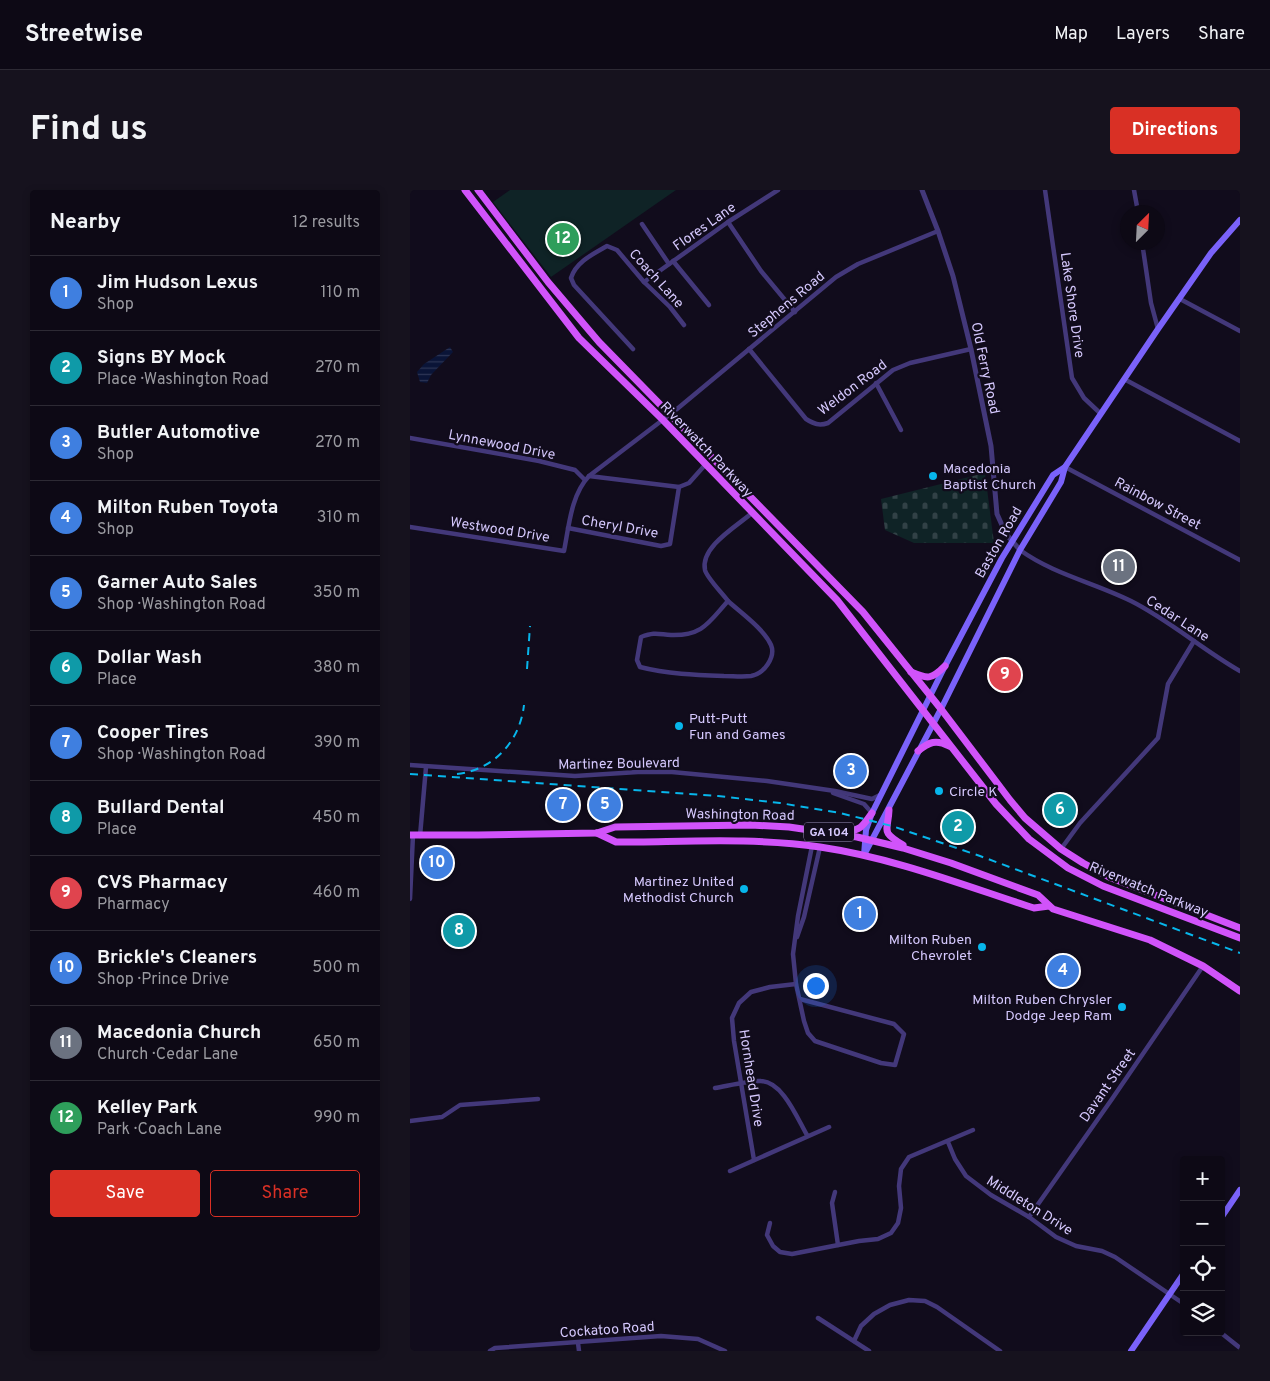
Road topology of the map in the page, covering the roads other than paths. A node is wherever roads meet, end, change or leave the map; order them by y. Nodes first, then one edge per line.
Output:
1 (465, 190) edge
2 (478, 190) edge
3 (778, 190) edge
4 (922, 190) edge
5 (1045, 190) edge
6 (1134, 190) edge
7 (1137, 205) edge
8 (1240, 220) edge
9 (728, 222) junction
10 (642, 224) dead end
11 (938, 231) junction
12 (1143, 250) edge
13 (671, 262) junction
14 (644, 282) junction
15 (1180, 299) junction
16 (709, 305) dead end
17 (794, 312) junction
18 (684, 325) dead end
19 (1158, 329) junction
20 (1240, 331) edge
21 (633, 349) dead end
22 (749, 349) junction
23 (971, 349) junction
24 (1124, 379) junction
25 (876, 383) junction
26 (671, 414) junction
27 (1101, 414) junction
28 (663, 420) junction
29 (901, 430) dead end
30 (410, 439) edge
31 (1240, 441) edge
32 (410, 445) edge
33 (705, 465) junction
34 (1065, 466) junction
35 (589, 476) junction
36 (585, 480) junction
37 (679, 487) junction
38 (752, 513) junction
39 (410, 527) edge
40 (568, 528) junction
41 (1012, 541) junction
42 (1020, 550) junction
43 (1240, 560) edge
44 (728, 601) junction
45 (1194, 641) junction
46 (945, 666) junction
47 (1240, 671) edge
48 (910, 672) junction
49 (931, 697) junction
50 (941, 709) junction
51 (924, 712) junction
52 (933, 724) junction
53 (952, 748) junction
54 (918, 751) junction
55 (410, 765) edge
56 (426, 766) junction
57 (827, 790) junction
58 (882, 795) junction
59 (1013, 804) junction
60 (889, 810) junction
61 (1002, 812) junction
62 (872, 814) junction
63 (597, 833) junction
64 (839, 834) junction
65 (414, 835) edge
66 (869, 840) junction
67 (816, 846) junction
68 (1061, 849) junction
69 (909, 850) junction
70 (864, 856) junction
71 (410, 898) edge
72 (1049, 906) junction
73 (1240, 928) edge
74 (1240, 938) edge
75 (795, 943) junction
76 (1203, 966) junction
77 (796, 984) junction
78 (1240, 991) edge
79 (800, 998) junction
80 (741, 1084) junction
81 (715, 1088) dead end
82 (538, 1100) dead end
83 (410, 1122) edge
84 (829, 1127) dead end
85 (973, 1130) dead end
86 (807, 1136) junction
87 (948, 1142) junction
88 (754, 1160) junction
89 (730, 1171) dead end
90 (1240, 1190) edge
91 (835, 1192) dead end
92 (1225, 1212) edge
93 (1029, 1217) junction
94 (770, 1223) dead end
95 (838, 1245) junction
96 (1180, 1279) edge
97 (1170, 1294) junction
98 (1180, 1301) edge
99 (818, 1318) dead end
100 (1225, 1336) edge
101 (854, 1341) junction
102 (578, 1343) junction
103 (1240, 1348) edge
104 (490, 1351) edge
105 (579, 1351) edge
106 (725, 1351) edge
107 (868, 1351) edge
108 (1000, 1351) edge
109 (1130, 1351) edge

1 - 28 main road, Riverwatch Parkway
2 - 26 main road, Riverwatch Parkway
3 - 9 street, Flores Lane
4 - 11 street, Old Ferry Road
5 - 27 street, Lake Shore Drive
6 - 7 street
8 - 15 main road, Baston Road
9 - 13 street, Flores Lane
9 - 17 street
10 - 13 street
11 - 17 street, Stephens Road
11 - 23 street, Old Ferry Road
12 - 19 street
13 - 14 street, Flores Lane
13 - 16 street
14 - 18 street, Coach Lane
14 - 21 street, Coach Lane
15 - 19 main road, Baston Road
15 - 20 street
17 - 22 street, Stephens Road
19 - 24 main road, Baston Road
22 - 25 street, Weldon Road
22 - 26 street, Stephens Road
23 - 25 street, Weldon Road
23 - 41 street, Old Ferry Road
24 - 27 main road, Baston Road
24 - 31 street
25 - 29 street
26 - 28 street, Stephens Road
26 - 48 main road, Riverwatch Parkway
27 - 34 main road, Baston Road
28 - 33 main road, Riverwatch Parkway
28 - 35 street, Westwood Drive
30 - 32 street
30 - 36 street, Lynnewood Drive
33 - 37 street
33 - 38 main road, Riverwatch Parkway
34 - 41 main road, Baston Road
34 - 42 main road
34 - 43 street, Rainbow Street
35 - 36 street, Westwood Drive
35 - 37 street
36 - 40 street, Westwood Drive
37 - 40 street, Cheryl Drive
38 - 44 street
38 - 51 main road, Riverwatch Parkway
39 - 40 street, Westwood Drive
41 - 42 street, Old Ferry Road
41 - 46 main road, Baston Road
42 - 45 street, Cedar Lane
42 - 50 main road
44 - 44 street
45 - 47 street, Cedar Lane
45 - 68 street
46 - 48 main road
46 - 49 main road, Baston Road
48 - 49 main road, Riverwatch Parkway
49 - 50 main road, Riverwatch Parkway
49 - 51 main road, Baston Road
50 - 52 main road
50 - 59 main road, Riverwatch Parkway
51 - 52 main road, Riverwatch Parkway
51 - 58 main road, Baston Road
52 - 53 main road, Riverwatch Parkway
52 - 54 main road
53 - 54 main road
53 - 61 main road, Riverwatch Parkway
54 - 60 main road
55 - 56 street, Martinez Boulevard
56 - 57 street, Martinez Boulevard
56 - 65 street
57 - 58 street, Martinez Boulevard
57 - 62 street, Martinez Boulevard
58 - 62 main road, Baston Road
59 - 61 main road
59 - 68 main road, Riverwatch Parkway
60 - 66 main road
60 - 69 main road
61 - 74 main road, Riverwatch Parkway
62 - 64 main road
62 - 66 main road, Baston Road
63 - 64 main road, Washington Road / GA 104
63 - 65 main road, Washington Road / GA 104
63 - 67 main road, Washington Road / GA 104
64 - 66 main road, Washington Road / GA 104
65 - 71 street
66 - 69 main road, Washington Road / GA 104
66 - 70 main road, Baston Road
67 - 70 main road, Washington Road / GA 104
67 - 75 street
67 - 75 street
68 - 73 main road, Riverwatch Parkway
69 - 72 main road, Washington Road / GA 104
70 - 72 main road, Washington Road / GA 104
72 - 76 main road, Washington Road / GA 104
75 - 77 street
76 - 78 main road, Washington Road / GA 104
76 - 93 street, Davant Street
77 - 79 street
77 - 80 street, Hornhead Drive
79 - 79 street
80 - 81 street
80 - 86 street
80 - 88 street, Hornhead Drive
82 - 83 street
84 - 86 street
85 - 87 street
86 - 88 street
87 - 93 street, Middleton Drive
87 - 95 street
88 - 89 street
90 - 92 main road
91 - 95 street
93 - 97 street, Middleton Drive
94 - 95 street
96 - 97 main road
97 - 98 street
97 - 109 main road
99 - 101 street
100 - 103 street
101 - 107 street
101 - 108 street
102 - 104 street, Cockatoo Road
102 - 105 street
102 - 106 street, Cockatoo Road

